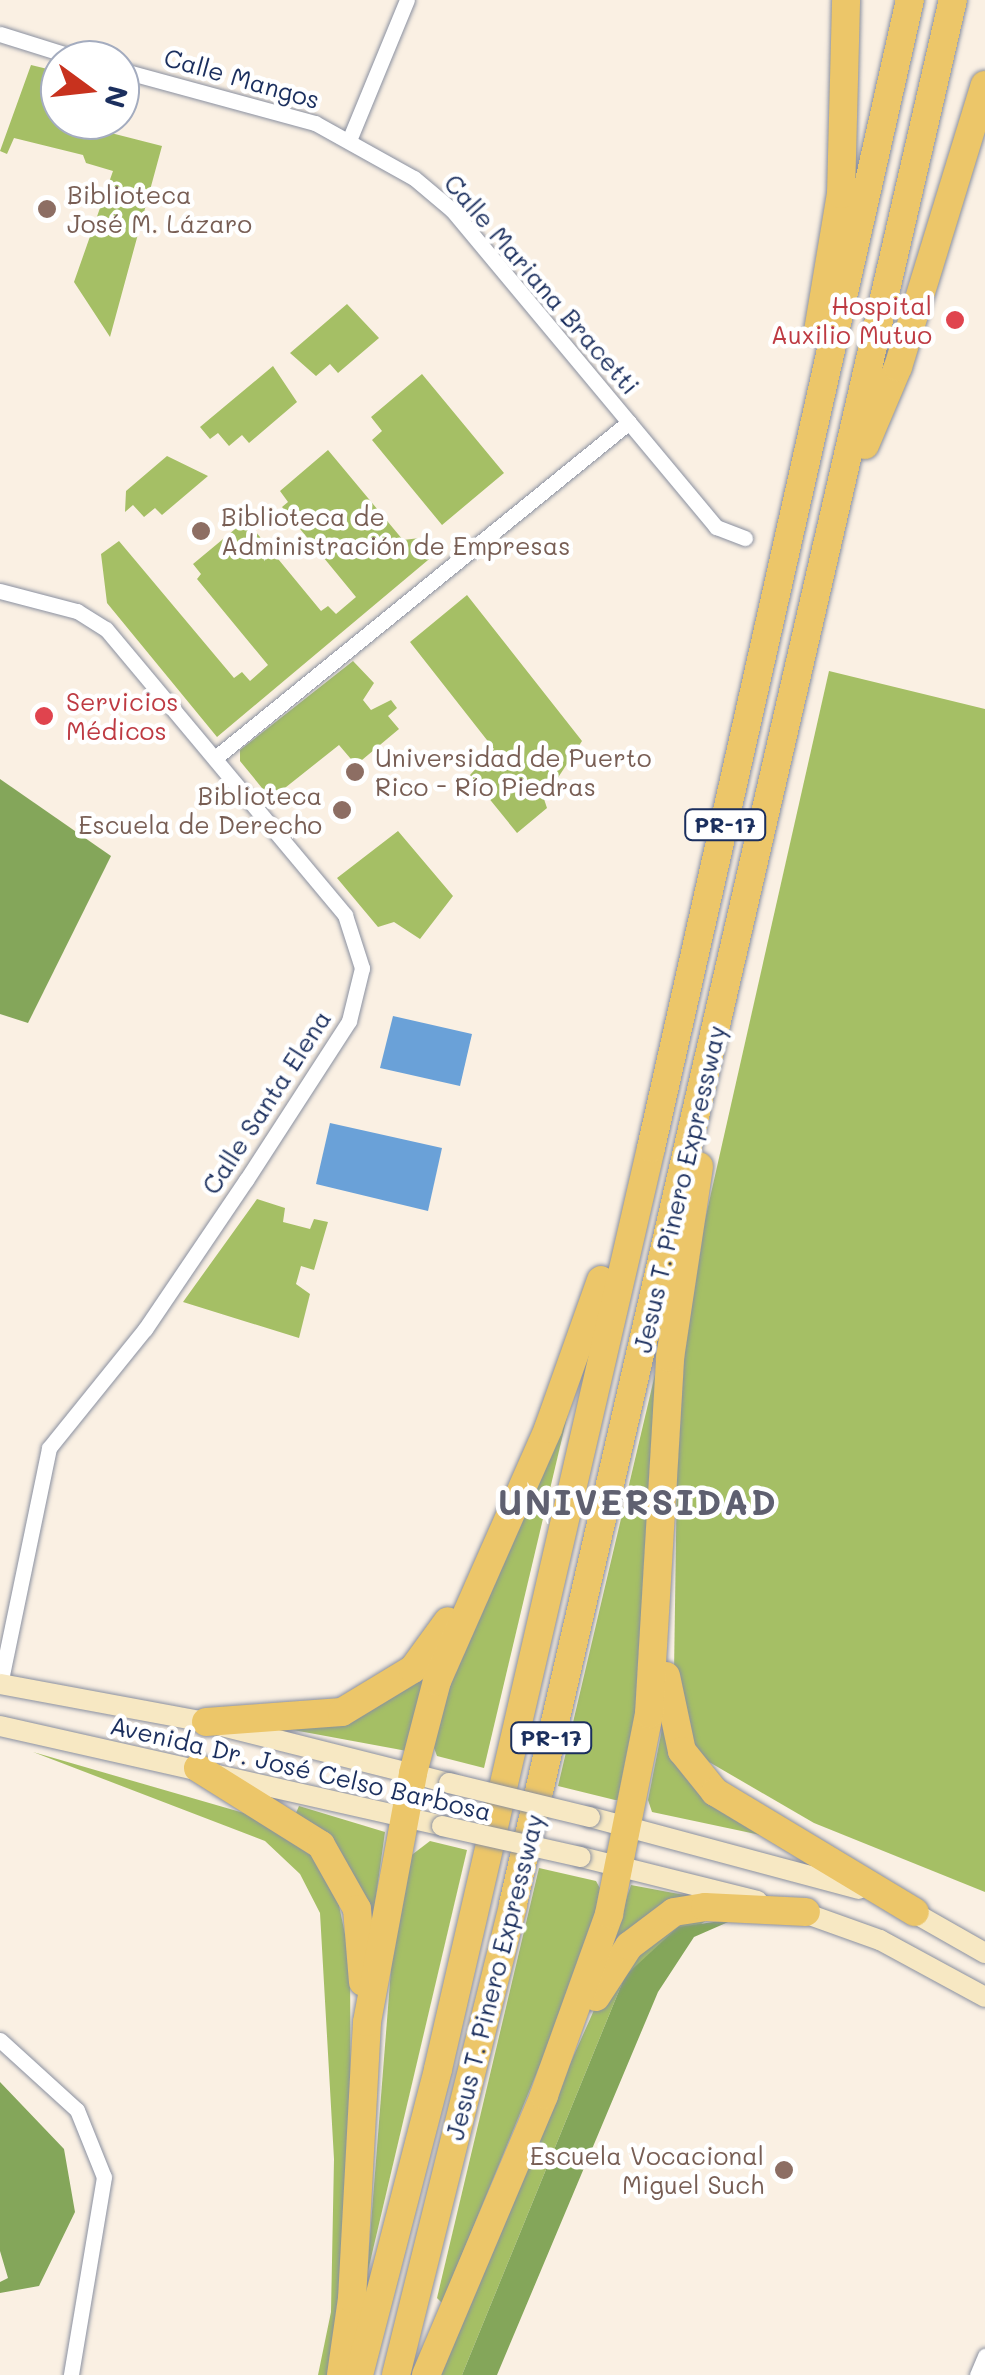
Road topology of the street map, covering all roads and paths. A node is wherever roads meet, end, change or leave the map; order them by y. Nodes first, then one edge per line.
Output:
1 (407, 0) edge
2 (846, 0) edge
3 (910, 0) edge
4 (953, 0) edge
5 (0, 34) edge
6 (40, 47) edge
7 (140, 76) edge
8 (985, 84) edge
9 (350, 138) junction
10 (629, 422) junction
11 (800, 501) junction
12 (838, 510) junction
13 (746, 538) dead end
14 (0, 591) edge
15 (215, 758) junction
16 (701, 1100) junction
17 (651, 1148) junction
18 (482, 1570) junction
19 (658, 1612) junction
20 (0, 1684) edge
21 (206, 1722) junction
22 (0, 1726) edge
23 (198, 1768) junction
24 (413, 1773) junction
25 (403, 1818) junction
26 (629, 1825) junction
27 (620, 1867) junction
28 (806, 1912) junction
29 (916, 1912) junction
30 (985, 1953) edge
31 (985, 1997) edge
32 (367, 2022) junction
33 (0, 2040) edge
34 (544, 2095) junction
35 (985, 2356) edge
36 (71, 2375) edge
37 (341, 2375) edge
38 (359, 2375) edge
39 (396, 2375) edge
40 (426, 2375) edge
41 (977, 2375) edge

1 - 9 street
2 - 11 highway
3 - 11 highway, Jesus T. Pinero Expressway / PR-17
4 - 12 highway, Jesus T. Pinero Expressway / PR-17
5 - 6 street
7 - 9 street, Calle Mangos
8 - 12 highway
9 - 10 street, Calle Mariana Bracetti
10 - 13 street, Calle Mariana Bracetti
10 - 15 street
11 - 17 highway, Jesus T. Pinero Expressway / PR-17
12 - 16 highway, Jesus T. Pinero Expressway / PR-17
14 - 15 street, Calle Santa Elena
15 - 20 street, Calle Santa Elena
16 - 19 highway
16 - 39 highway, Jesus T. Pinero Expressway / PR-17
17 - 18 highway
17 - 38 highway, Jesus T. Pinero Expressway / PR-17
18 - 21 highway
18 - 24 highway
19 - 26 highway
19 - 29 highway
20 - 21 main road, Avenida Dr. José Celso Barbosa
21 - 24 main road, Avenida Dr. José Celso Barbosa
22 - 23 main road, Avenida Dr. José Celso Barbosa
23 - 25 main road, Avenida Dr. José Celso Barbosa
23 - 32 highway
24 - 25 highway
24 - 26 main road, Avenida Dr. José Celso Barbosa, bridge
25 - 27 main road, Avenida Dr. José Celso Barbosa, bridge
25 - 32 highway
26 - 27 highway
26 - 29 main road, Avenida Dr. José Celso Barbosa
27 - 28 main road, Avenida Dr. José Celso Barbosa
27 - 34 highway
28 - 31 main road, Avenida Dr. José Celso Barbosa
28 - 34 highway
29 - 30 main road, Avenida Dr. José Celso Barbosa
32 - 37 highway
33 - 36 street
34 - 40 highway
35 - 41 street

